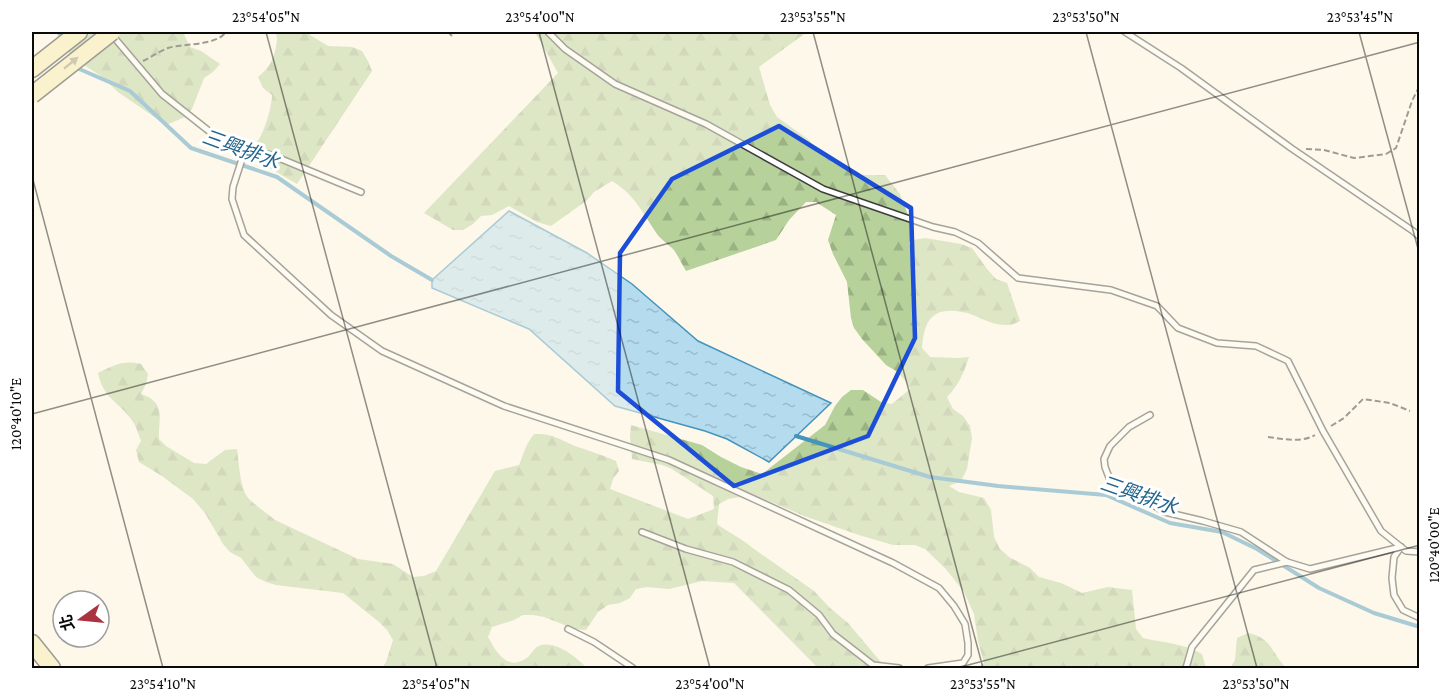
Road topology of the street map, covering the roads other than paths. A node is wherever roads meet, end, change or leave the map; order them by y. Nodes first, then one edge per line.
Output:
1 (79, 32) edge
2 (111, 32) edge
3 (548, 32) edge
4 (1125, 32) edge
5 (32, 69) edge
6 (32, 95) edge
7 (241, 146) junction
8 (361, 192) dead end
9 (1419, 237) edge
10 (1150, 415) dead end
11 (642, 532) dead end
12 (1401, 547) junction
13 (1419, 552) edge
14 (1287, 562) junction
15 (1419, 618) edge
16 (568, 629) dead end
17 (32, 643) edge
18 (52, 669) edge
19 (633, 669) edge
20 (899, 669) edge
21 (928, 669) edge
22 (1186, 669) edge

1 - 5 main road
6 -> 2 main road, bridge
2 - 7 lane
3 - 12 lane
4 - 9 lane
7 - 8 lane
7 - 21 lane
10 - 14 lane
11 - 20 lane
12 - 13 lane
12 - 14 lane
12 - 15 lane
14 - 22 lane
16 - 19 lane
17 - 18 main road

